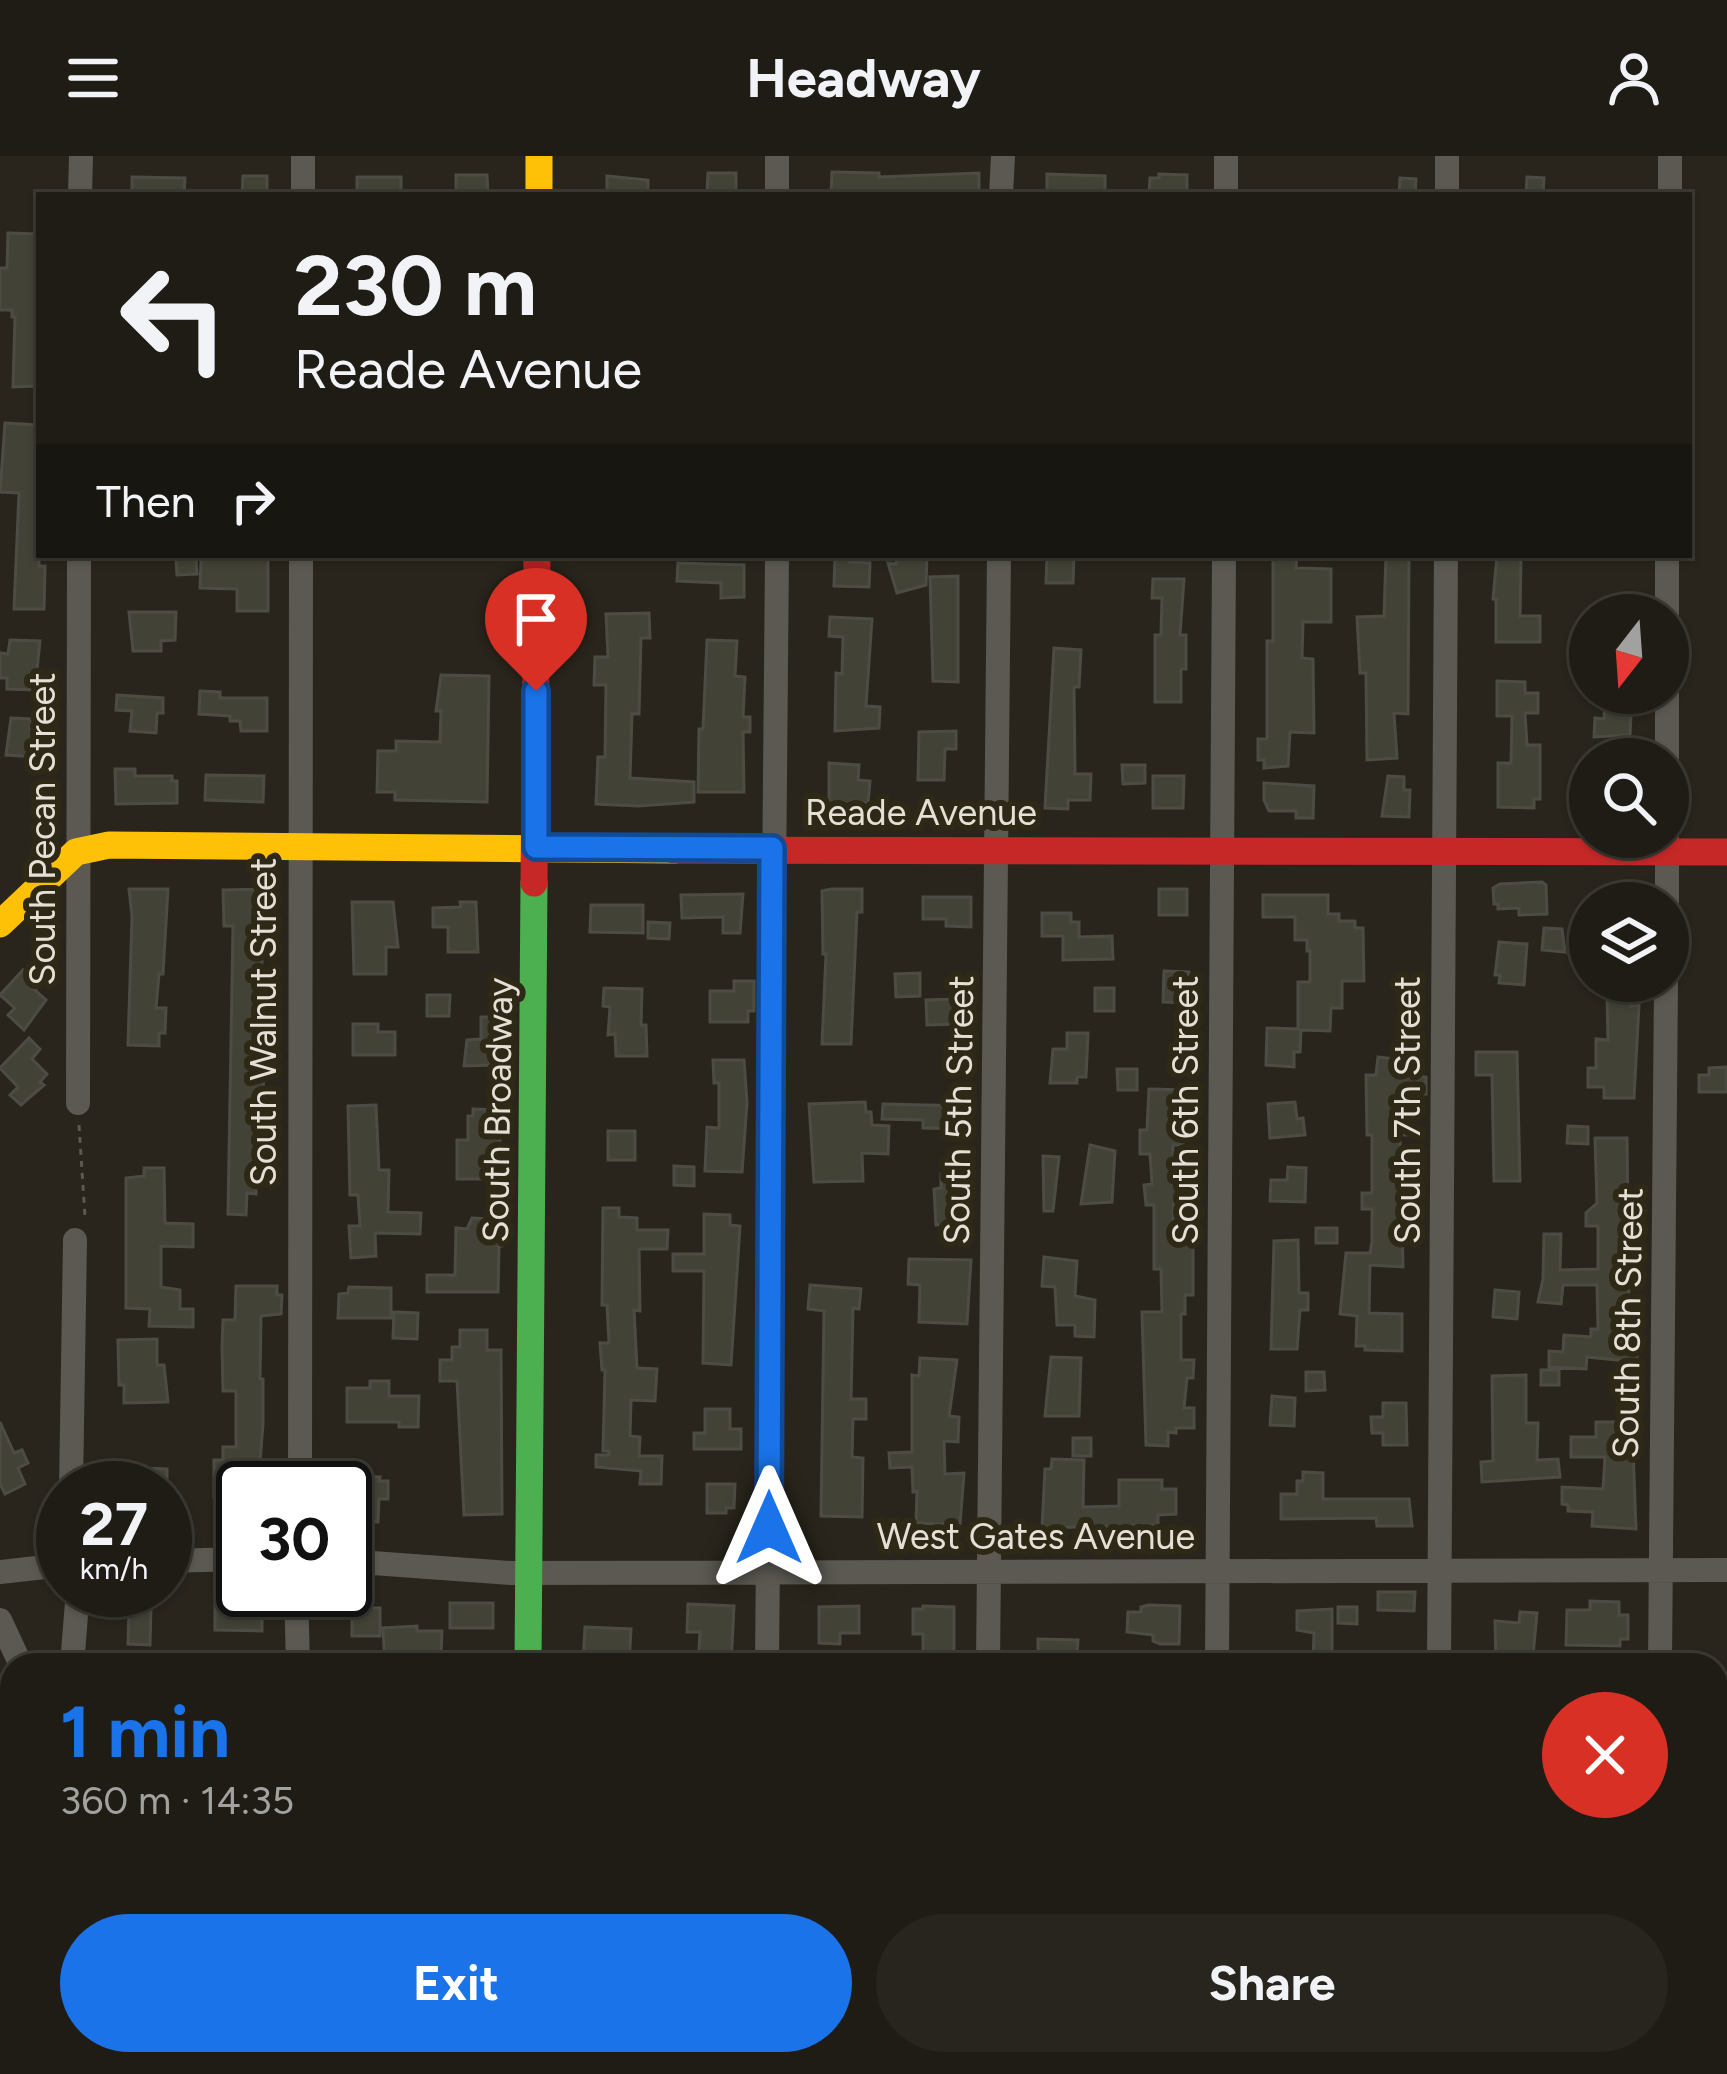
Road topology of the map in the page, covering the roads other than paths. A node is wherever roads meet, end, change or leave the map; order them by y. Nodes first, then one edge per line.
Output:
1 (81, 156) edge
2 (303, 156) edge
3 (539, 156) edge
4 (777, 156) edge
5 (1003, 156) edge
6 (1226, 156) edge
7 (1447, 156) edge
8 (1670, 156) edge
9 (80, 192) edge
10 (303, 192) edge
11 (539, 192) edge
12 (777, 192) edge
13 (1001, 192) edge
14 (1226, 192) edge
15 (1447, 192) edge
16 (1670, 192) edge
17 (79, 558) edge
18 (302, 558) edge
19 (537, 558) edge
20 (777, 558) edge
21 (999, 558) edge
22 (1224, 558) edge
23 (1446, 558) edge
24 (1667, 558) edge
25 (1667, 594) edge
26 (536, 847) junction
27 (1569, 847) edge
28 (1689, 847) edge
29 (772, 848) junction
30 (997, 848) junction
31 (299, 849) junction
32 (1223, 849) junction
33 (1445, 851) junction
34 (76, 852) junction
35 (1727, 852) edge
36 (0, 924) edge
37 (1666, 1002) edge
38 (78, 1103) road end
39 (80, 1233) road end
40 (72, 1461) edge
41 (300, 1461) edge
42 (372, 1563) edge
43 (36, 1567) edge
44 (1660, 1570) junction
45 (1727, 1570) edge
46 (1440, 1571) junction
47 (0, 1572) edge
48 (989, 1572) junction
49 (1217, 1572) junction
50 (768, 1573) junction
51 (528, 1574) junction
52 (76, 1617) edge
53 (297, 1617) edge
54 (0, 1620) edge
55 (15, 1653) edge
56 (73, 1653) edge
57 (298, 1653) edge
58 (528, 1653) edge
59 (767, 1653) edge
60 (988, 1653) edge
61 (1217, 1653) edge
62 (1439, 1653) edge
63 (1660, 1653) edge

1 - 9 street
2 - 10 street
3 - 11 street
4 - 12 street
5 - 13 street
6 - 14 street
7 - 15 street
8 - 16 street
17 - 34 street, South Pecan Street
18 - 31 street, South Walnut Street
19 - 26 street, South Broadway
20 - 29 street
21 - 30 street, South 5th Street
22 - 32 street, South 6th Street
23 - 33 street, South 7th Street
24 - 25 street
26 - 29 street, Reade Avenue
26 - 31 street, Reade Avenue
26 - 51 street, South Broadway
27 - 33 street, Reade Avenue
28 - 35 street, Reade Avenue
29 - 30 street, Reade Avenue
29 - 50 street
30 - 32 street, Reade Avenue
30 - 48 street, South 5th Street
31 - 34 street, Reade Avenue
31 - 41 street, South Walnut Street
32 - 33 street, Reade Avenue
32 - 49 street, South 6th Street
33 - 46 street, South 7th Street
34 - 36 street
34 - 38 street, South Pecan Street
37 - 44 street, South 8th Street
39 - 40 street
42 - 51 street, West Gates Avenue
43 - 47 street
44 - 45 street, West Gates Avenue
44 - 46 street, West Gates Avenue
44 - 63 street, South 8th Street
46 - 49 street, West Gates Avenue
46 - 62 street, South 7th Street
48 - 49 street, West Gates Avenue
48 - 50 street, West Gates Avenue
48 - 60 street, South 5th Street
49 - 61 street, South 6th Street
50 - 51 street, West Gates Avenue
50 - 59 street
51 - 58 street, South Broadway
52 - 56 street
53 - 57 street
54 - 55 street

